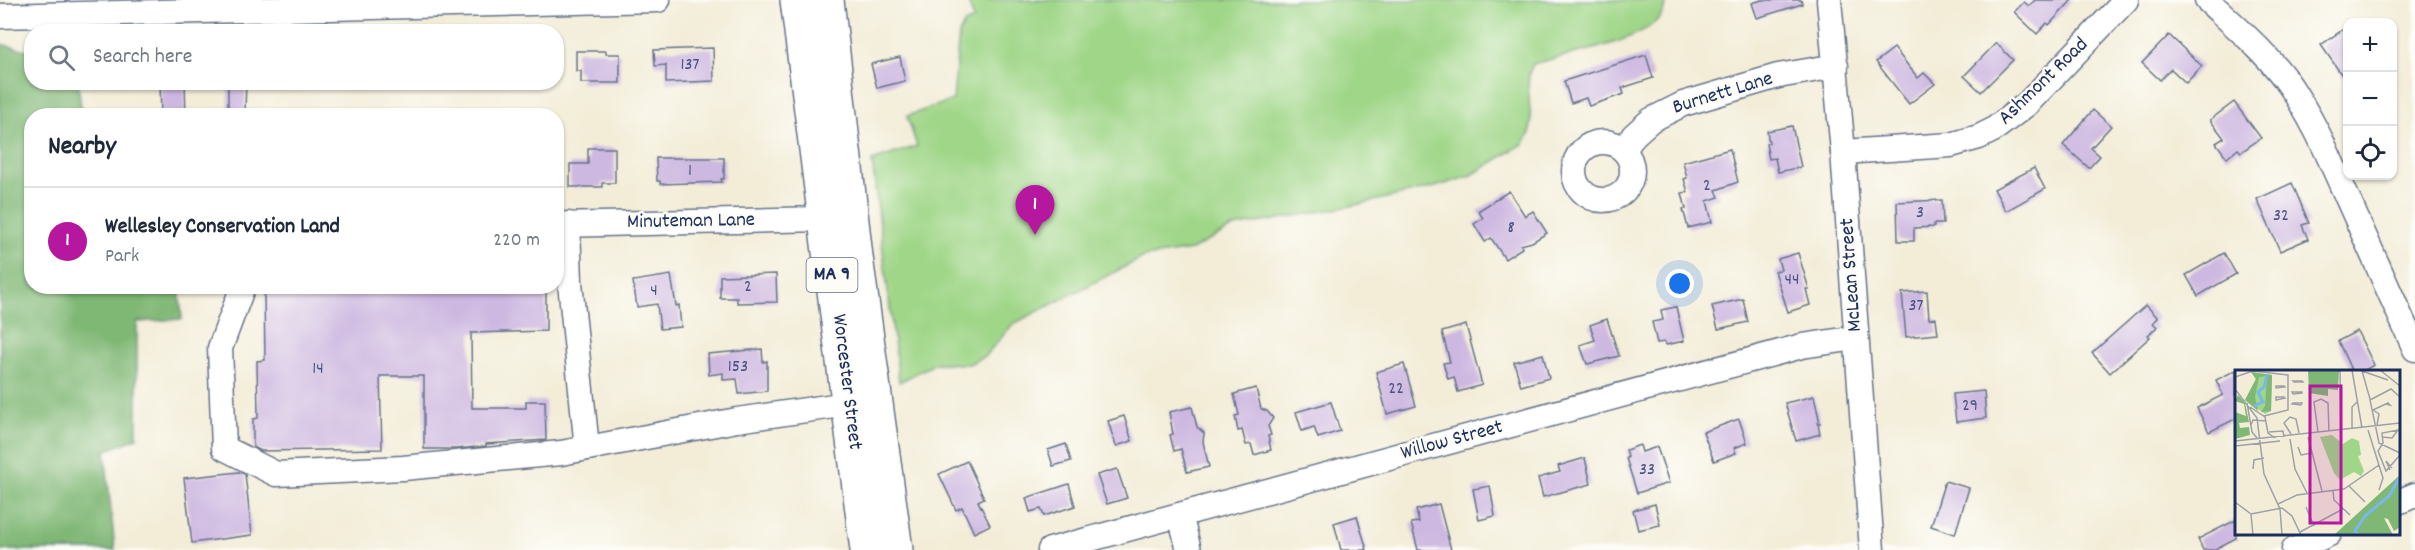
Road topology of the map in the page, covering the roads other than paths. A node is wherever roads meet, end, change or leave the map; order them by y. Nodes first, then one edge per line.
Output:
1 (658, 0) edge
2 (797, 0) edge
3 (827, 0) edge
4 (1829, 0) edge
5 (2126, 0) edge
6 (2207, 0) edge
7 (0, 16) edge
8 (1836, 66) junction
9 (1624, 150) dead end
10 (1843, 152) junction
11 (825, 219) junction
12 (564, 225) edge
13 (564, 239) edge
14 (239, 294) edge
15 (1856, 338) junction
16 (2415, 350) edge
17 (848, 404) junction
18 (587, 448) junction
19 (2415, 495) edge
20 (2400, 501) edge
21 (1180, 515) junction
22 (2327, 535) edge
23 (867, 550) edge
24 (896, 550) edge
25 (1050, 550) edge
26 (1189, 550) edge
27 (1872, 550) edge
28 (2294, 550) edge

1 - 7 street
2 - 11 highway, Worcester Street / MA 9
3 - 24 highway, Worcester Street / MA 9
4 - 8 street, McLean Street
5 - 10 street, Ashmont Road
6 - 16 street
8 - 9 street, Burnett Lane
8 - 10 street, McLean Street
10 - 15 street, McLean Street
11 - 12 street, Minuteman Lane
11 - 17 highway, Worcester Street / MA 9
13 - 18 street
14 - 18 street
15 - 21 street, Willow Street
15 - 27 street, McLean Street
17 - 18 street
17 - 23 highway, Worcester Street / MA 9
19 - 20 street
21 - 25 street, Willow Street
21 - 26 street
22 - 28 street

